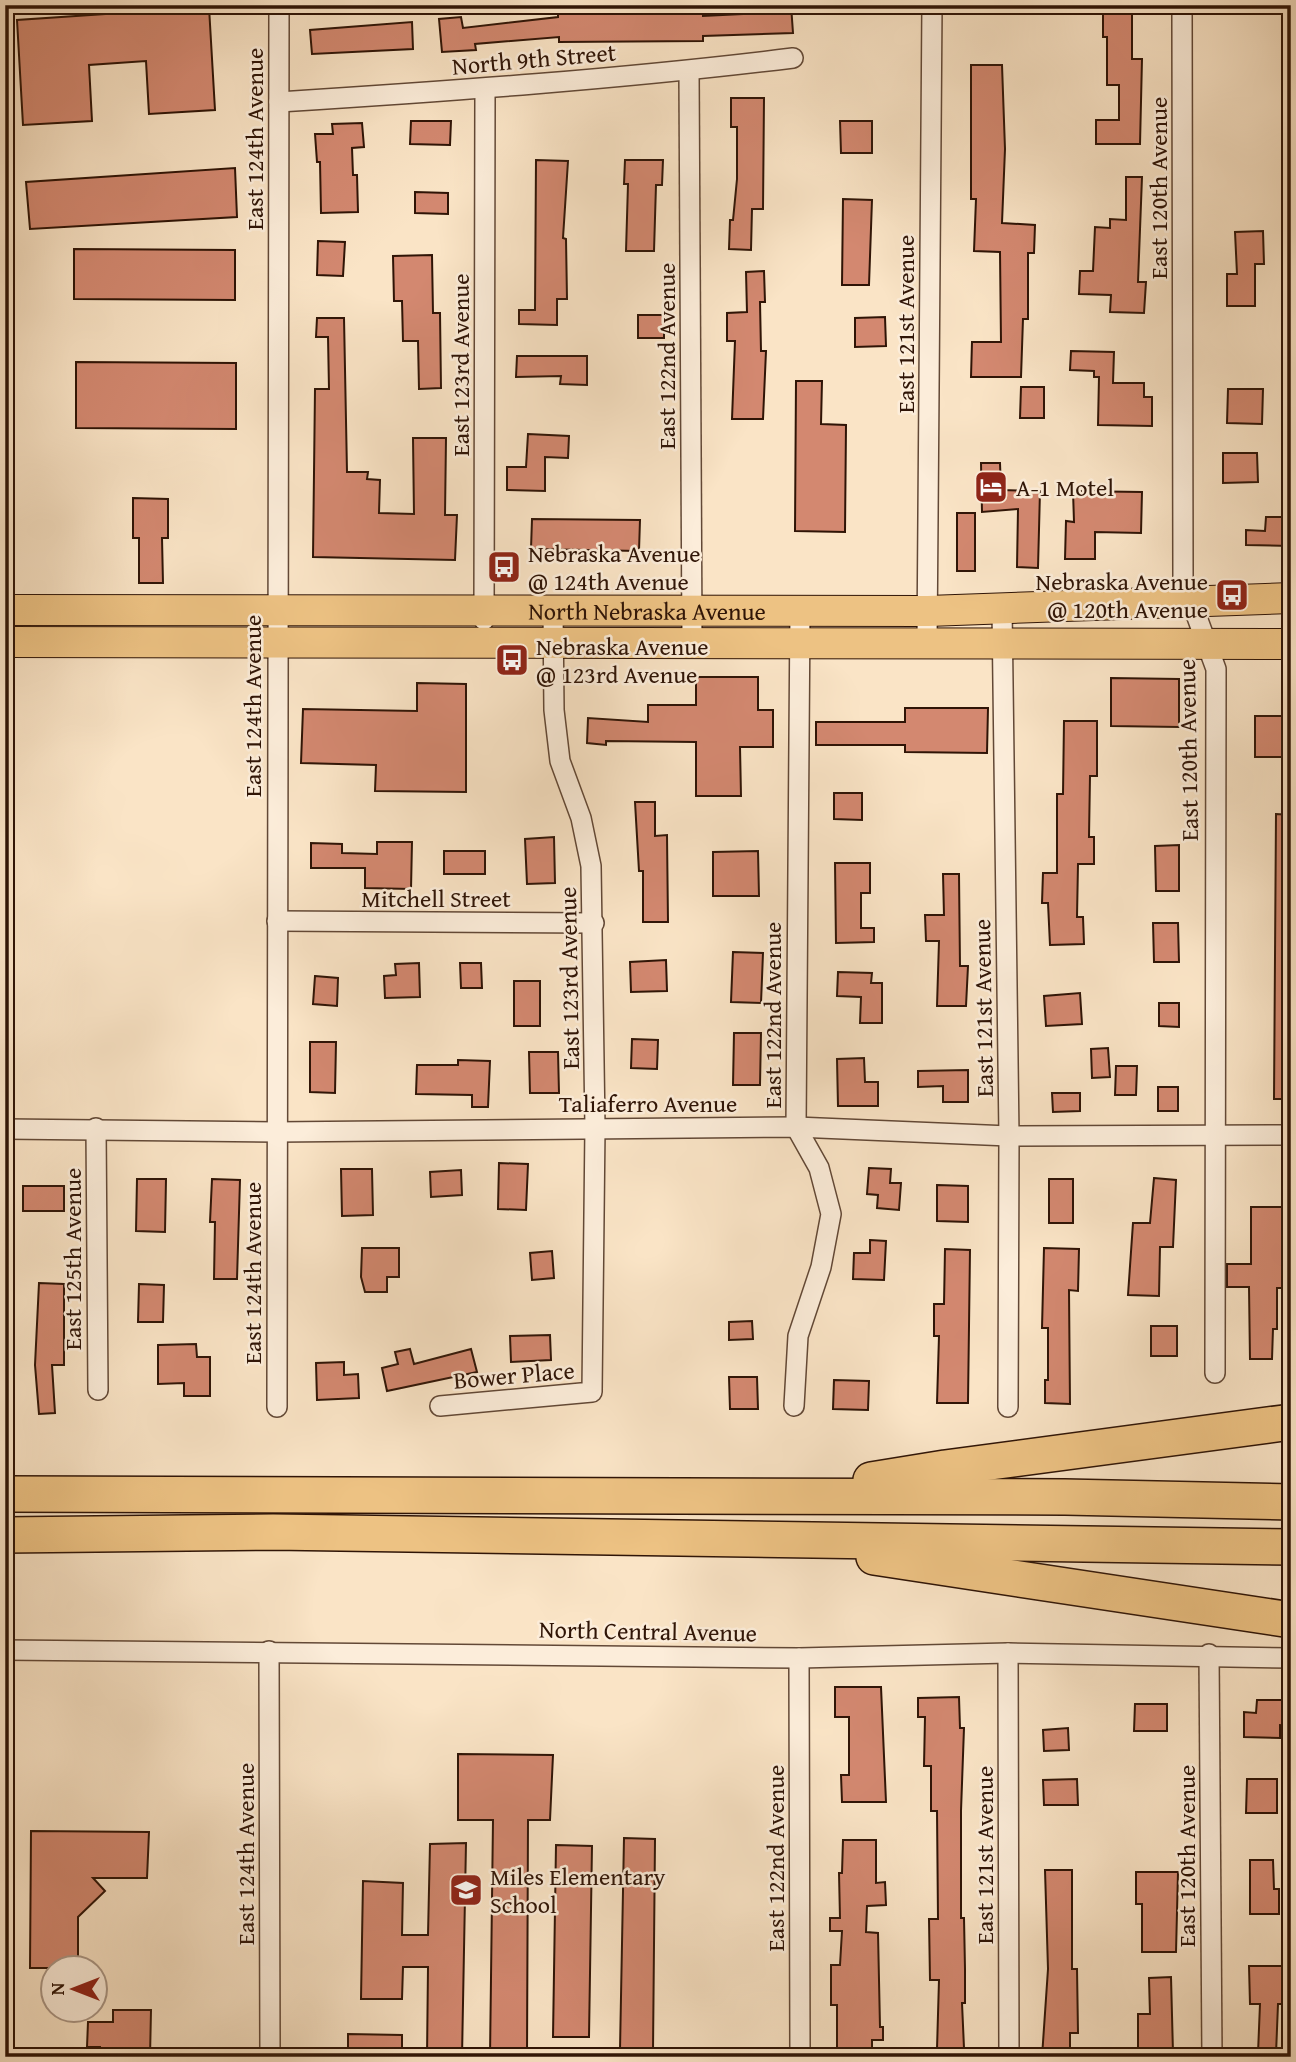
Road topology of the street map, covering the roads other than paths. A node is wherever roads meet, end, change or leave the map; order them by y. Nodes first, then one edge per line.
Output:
1 (279, 5) edge
2 (932, 5) edge
3 (1182, 5) edge
4 (793, 58) dead end
5 (689, 71) junction
6 (485, 89) junction
7 (279, 102) junction
8 (1291, 598) edge
9 (1191, 602) junction
10 (1002, 609) junction
11 (5, 610) edge
12 (276, 610) junction
13 (484, 611) junction
14 (553, 611) junction
15 (692, 611) junction
16 (800, 611) junction
17 (928, 611) junction
18 (692, 641) junction
19 (5, 642) edge
20 (277, 642) junction
21 (484, 642) junction
22 (554, 642) junction
23 (799, 642) junction
24 (927, 644) junction
25 (1004, 644) junction
26 (1210, 645) junction
27 (1291, 645) edge
28 (277, 921) junction
29 (594, 923) junction
30 (596, 1127) junction
31 (96, 1128) junction
32 (796, 1128) junction
33 (5, 1129) edge
34 (276, 1132) junction
35 (1214, 1135) junction
36 (1009, 1136) junction
37 (1291, 1136) edge
38 (1215, 1373) dead end
39 (97, 1390) dead end
40 (592, 1392) joint
41 (440, 1406) dead end
42 (794, 1406) dead end
43 (277, 1407) dead end
44 (1009, 1407) dead end
45 (1291, 1422) edge
46 (5, 1494) edge
47 (781, 1496) junction
48 (1291, 1502) edge
49 (5, 1535) edge
50 (764, 1540) junction
51 (1291, 1547) edge
52 (1291, 1620) edge
53 (5, 1650) edge
54 (269, 1651) junction
55 (1008, 1653) junction
56 (1209, 1654) junction
57 (799, 1658) junction
58 (1291, 1658) edge
59 (270, 2057) edge
60 (800, 2057) edge
61 (1009, 2057) edge
62 (1212, 2057) edge

1 - 7 street, East 124th Avenue
2 - 17 street, East 121st Avenue
3 - 9 street, East 120th Avenue
4 - 5 street, North 9th Street
5 - 6 street, North 9th Street
5 - 15 street, East 122nd Avenue
6 - 7 street, North 9th Street
6 - 13 street, East 123rd Avenue
7 - 12 street, East 124th Avenue
8 - 9 main road, North Nebraska Avenue
9 - 10 main road, North Nebraska Avenue
9 - 26 street, East 120th Avenue
10 - 17 main road, North Nebraska Avenue
10 - 25 street, East 121st Avenue
11 - 12 main road, North Nebraska Avenue
12 - 13 main road, North Nebraska Avenue
12 - 20 street, East 124th Avenue
13 - 14 main road, North Nebraska Avenue
13 - 21 street, East 123rd Avenue
14 - 15 main road, North Nebraska Avenue
14 - 22 street, East 123rd Avenue
15 - 16 main road, North Nebraska Avenue
15 - 18 street, East 122nd Avenue
16 - 17 main road, North Nebraska Avenue
16 - 23 street, East 122nd Avenue
17 - 24 street, East 121st Avenue
18 - 22 main road, North Nebraska Avenue
18 - 23 main road, North Nebraska Avenue
19 - 20 main road, North Nebraska Avenue
20 - 21 main road, North Nebraska Avenue
20 - 28 street, East 124th Avenue
21 - 22 main road, North Nebraska Avenue
22 - 29 street, East 123rd Avenue
23 - 24 main road, North Nebraska Avenue
23 - 32 street, East 122nd Avenue
24 - 25 main road, North Nebraska Avenue
25 - 26 main road, North Nebraska Avenue
25 - 36 street, East 121st Avenue
26 - 27 main road, North Nebraska Avenue
26 - 35 street, East 120th Avenue
28 - 29 street, Mitchell Street
28 - 34 street, East 124th Avenue
29 - 30 street, East 123rd Avenue
30 - 32 street, Taliaferro Avenue
30 - 34 street, Taliaferro Avenue
30 - 40 street, East 123rd Avenue
31 - 33 street, Taliaferro Avenue
31 - 34 street, Taliaferro Avenue
31 - 39 street, East 125th Avenue
32 - 36 street, Taliaferro Avenue
32 - 42 street, East 122nd Avenue
34 - 43 street, East 124th Avenue
35 - 36 street, Taliaferro Avenue
35 - 37 street, Taliaferro Avenue
35 - 38 street, East 120th Avenue
36 - 44 street, East 121st Avenue
40 - 41 street, Bower Place
45 - 47 highway
46 - 47 highway
47 - 48 highway
49 - 50 highway
50 - 51 highway
50 - 52 highway
53 - 54 street, North Central Avenue
54 - 57 street, North Central Avenue
54 - 59 street, East 124th Avenue
55 - 56 street, North Central Avenue
55 - 57 street, North Central Avenue
55 - 61 street, East 121st Avenue
56 - 58 street, North Central Avenue
56 - 62 street, East 120th Avenue
57 - 60 street, East 122nd Avenue

